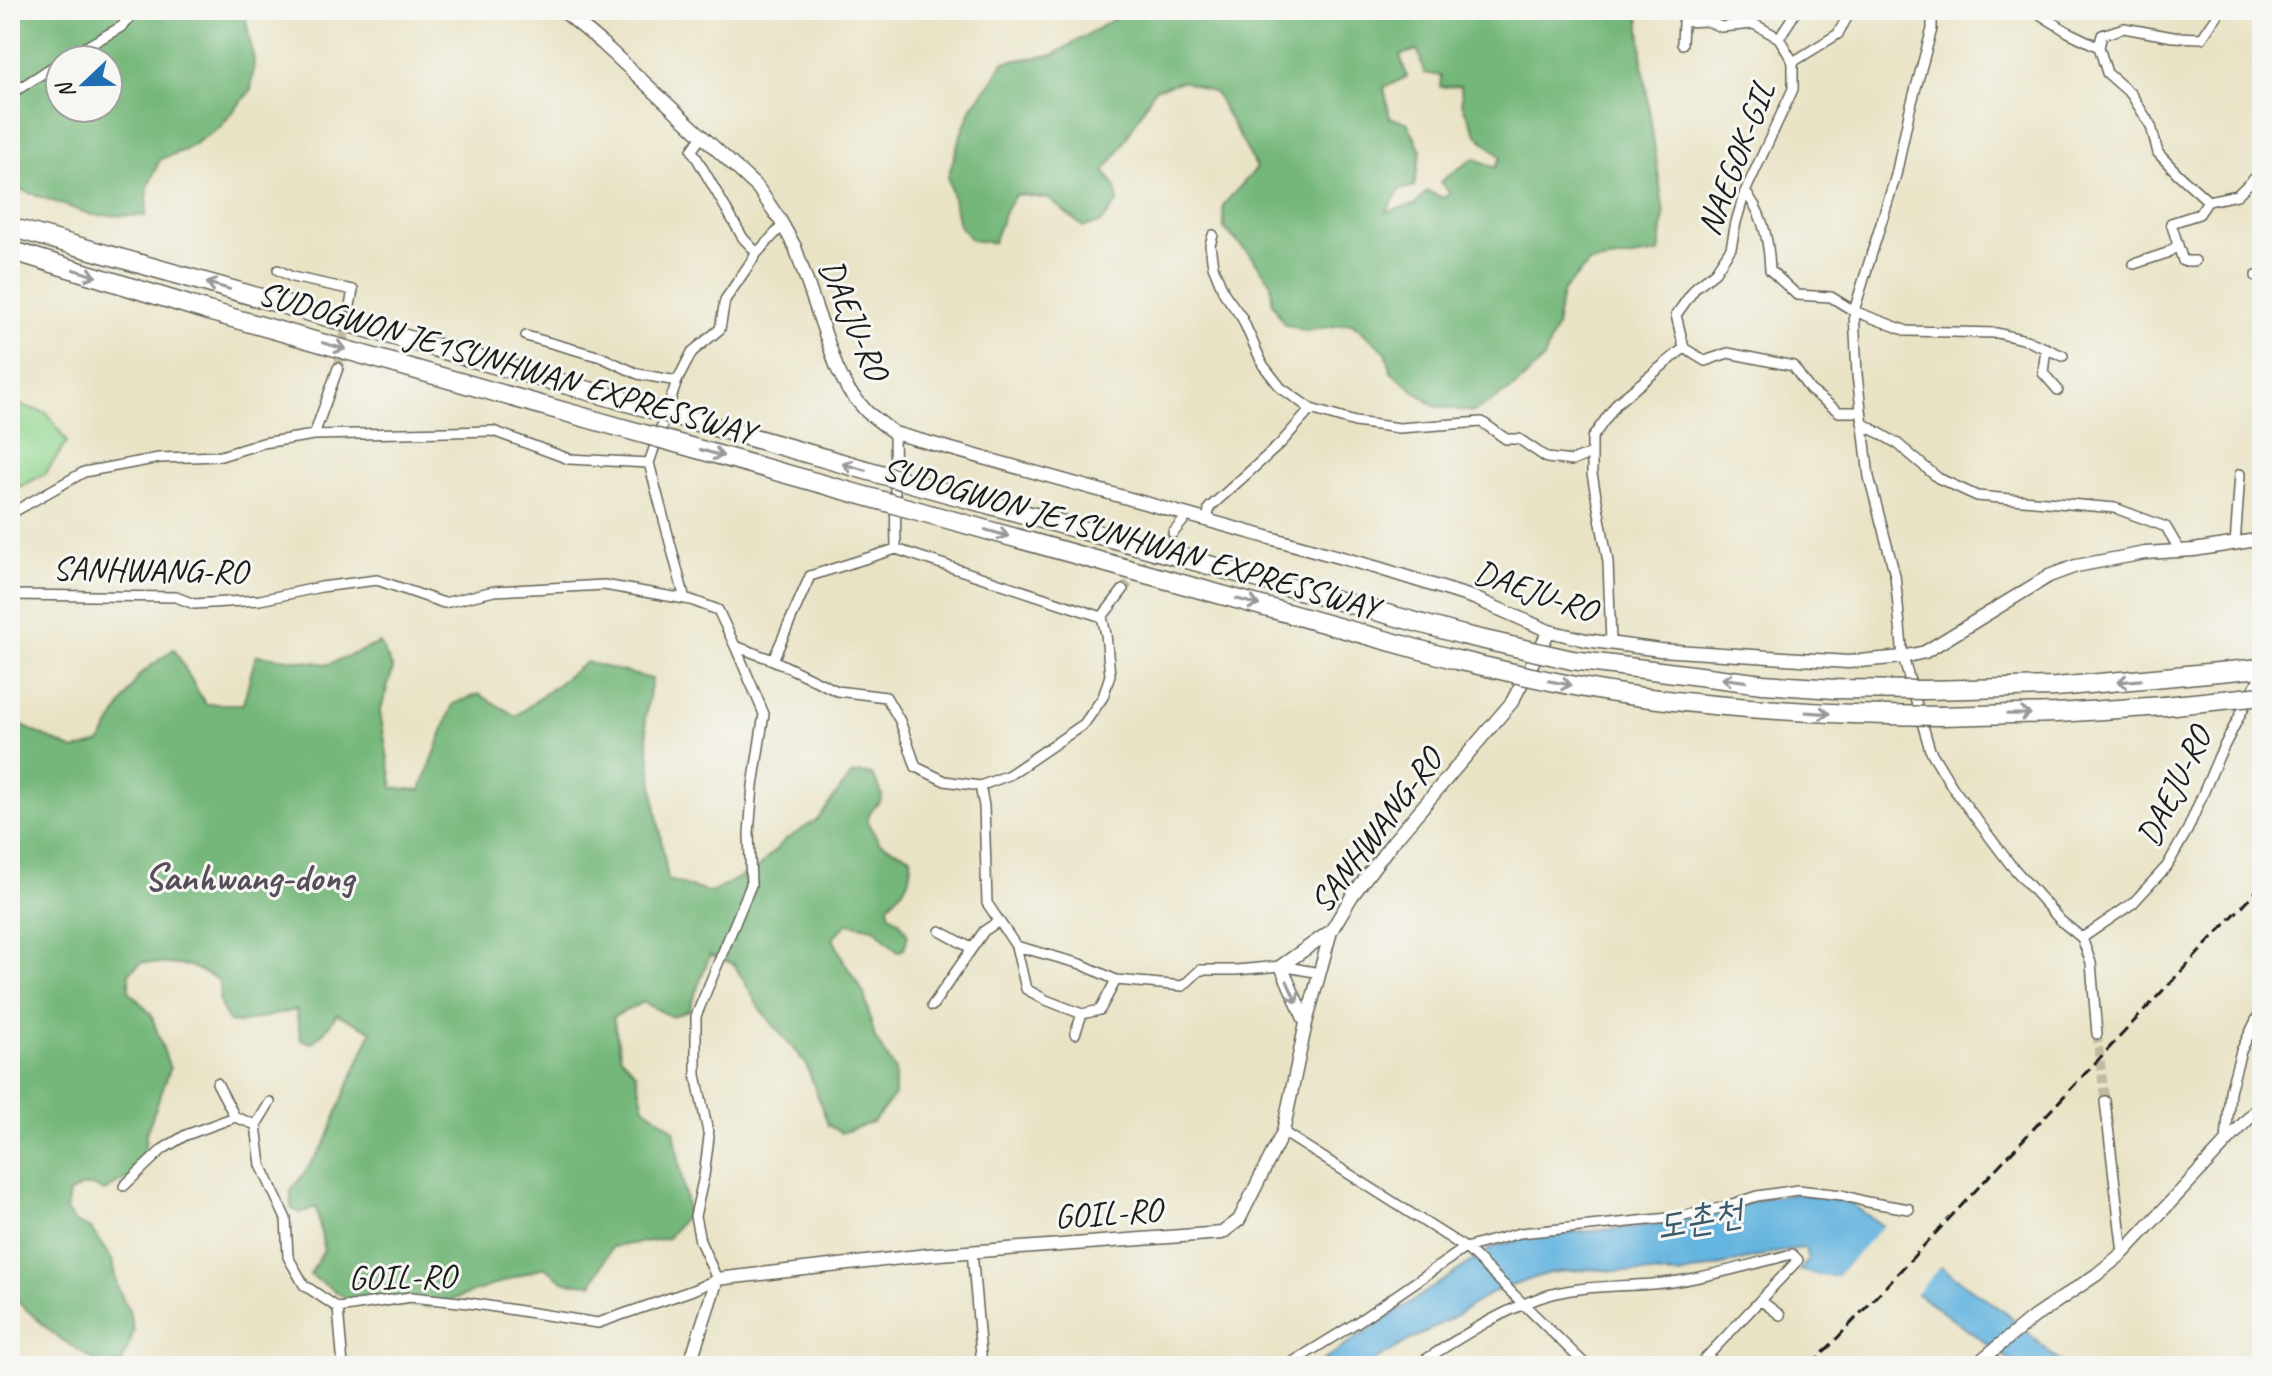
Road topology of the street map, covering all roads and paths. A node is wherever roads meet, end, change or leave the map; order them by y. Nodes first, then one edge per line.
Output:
1 (137, 10) edge
2 (562, 10) edge
3 (1797, 10) edge
4 (1851, 10) edge
5 (1932, 10) edge
6 (2033, 10) edge
7 (2221, 10) edge
8 (1779, 38) junction
9 (92, 44) edge
10 (1682, 44) dead end
11 (2099, 47) junction
12 (1793, 62) junction
13 (44, 73) edge
14 (10, 92) edge
15 (702, 136) junction
16 (2262, 171) edge
17 (1745, 192) junction
18 (2208, 201) junction
19 (783, 225) junction
20 (10, 227) edge
21 (1213, 235) dead end
22 (2178, 245) junction
23 (10, 250) edge
24 (757, 253) junction
25 (2195, 261) dead end
26 (2134, 264) dead end
27 (278, 270) dead end
28 (350, 306) dead end
29 (1854, 311) junction
30 (526, 336) dead end
31 (1684, 348) junction
32 (2046, 348) junction
33 (2063, 356) dead end
34 (338, 368) tunnel mouth
35 (677, 381) junction
36 (2058, 390) dead end
37 (1311, 409) junction
38 (1862, 418) junction
39 (894, 433) junction
40 (314, 435) junction
41 (1592, 453) junction
42 (649, 463) junction
43 (2240, 474) dead end
44 (10, 514) edge
45 (1188, 515) junction
46 (1208, 521) junction
47 (1173, 533) tunnel mouth
48 (2262, 539) edge
49 (2235, 545) junction
50 (896, 549) junction
51 (2180, 551) junction
52 (1123, 590) tunnel mouth
53 (10, 595) edge
54 (685, 599) junction
55 (1102, 617) junction
56 (1549, 631) junction
57 (1611, 643) junction
58 (735, 646) junction
59 (1903, 657) junction
60 (773, 660) junction
61 (2262, 670) edge
62 (2262, 696) edge
63 (980, 786) junction
64 (999, 921) junction
65 (940, 931) dead end
66 (1331, 931) junction
67 (2082, 938) junction
68 (1016, 946) junction
69 (971, 948) junction
70 (1281, 966) junction
71 (1320, 973) junction
72 (1116, 980) junction
73 (932, 1006) dead end
74 (2262, 1008) edge
75 (1082, 1014) junction
76 (1306, 1023) junction
77 (1075, 1034) dead end
78 (2097, 1034) tunnel mouth
79 (217, 1083) dead end
80 (2105, 1101) tunnel mouth
81 (270, 1102) dead end
82 (2262, 1104) edge
83 (235, 1117) junction
84 (256, 1125) junction
85 (1283, 1132) junction
86 (2226, 1142) junction
87 (124, 1186) dead end
88 (1909, 1209) dead end
89 (1466, 1249) junction
90 (972, 1251) junction
91 (2123, 1253) junction
92 (717, 1279) junction
93 (1760, 1300) junction
94 (1523, 1303) junction
95 (338, 1308) junction
96 (1780, 1315) dead end
97 (343, 1366) edge
98 (689, 1366) edge
99 (982, 1366) edge
100 (1286, 1366) edge
101 (1415, 1366) edge
102 (1587, 1366) edge
103 (1698, 1366) edge
104 (1974, 1366) edge

1 - 9 street
2 - 15 street, DAEJU-RO
3 - 8 street, NAEGOK-GIL
4 - 12 street, NAEGOK-GIL
5 - 29 street
6 - 11 street
7 - 11 street
8 - 10 street, NAEGOK-GIL
8 - 12 street, NAEGOK-GIL
11 - 18 street
12 - 17 street, NAEGOK-GIL
13 - 14 street
15 - 19 street, DAEJU-RO
15 - 24 street
16 - 18 street
17 - 29 street
17 - 31 street, NAEGOK-GIL
18 - 22 street
19 - 24 street, DAEJU-RO
19 - 39 street, DAEJU-RO
61 -> 20 highway, SUDOGWON JE1SUNHWAN EXPRESSWAY, bridge
21 - 37 street
22 - 25 street
22 - 26 street
23 -> 62 highway, SUDOGWON JE1SUNHWAN EXPRESSWAY, bridge
24 - 35 street, DAEJU-RO
27 - 28 street
29 - 32 street
29 - 38 street
30 - 35 street
31 - 38 street
31 - 41 street
32 - 33 street
32 - 36 street
34 - 40 street
35 - 42 street, DAEJU-RO
37 - 41 street
37 - 46 street
38 - 51 street
38 - 59 street
39 - 45 street, DAEJU-RO
39 - 50 street
40 - 42 street, SANHWANG-RO
40 - 44 street, SANHWANG-RO
41 - 57 street
42 - 54 street
43 - 49 street
45 - 46 street, DAEJU-RO
45 - 47 street
46 - 56 street, DAEJU-RO
48 - 49 street, DAEJU-RO
49 - 51 street, DAEJU-RO
50 - 55 street
50 - 60 street
51 - 59 street, DAEJU-RO
52 - 55 street
53 - 54 street, SANHWANG-RO
54 - 58 street, SANHWANG-RO
55 - 63 street
56 - 57 street, DAEJU-RO
56 - 66 street, SANHWANG-RO
57 - 59 street, DAEJU-RO
58 - 60 street
58 - 92 street, SANHWANG-RO
59 - 67 street
60 - 63 street
61 - 67 street, DAEJU-RO
63 - 64 street
64 - 68 street
64 - 69 street
65 - 69 street
66 - 70 street
66 - 71 street, SANHWANG-RO
67 - 78 street
68 - 72 street
68 - 75 street
69 - 73 street
70 - 71 street
70 - 72 street
70 -> 76 street
71 - 76 street, GOIL-RO
72 - 75 street
74 - 86 street
75 - 77 street
76 - 85 street, GOIL-RO
79 - 83 street
80 - 91 street
81 - 84 street
82 - 86 street
83 - 84 street
83 - 87 street
84 - 95 street, GOIL-RO
85 - 89 street
85 - 90 street, GOIL-RO
86 - 91 street
88 - 89 street
89 - 94 street
89 - 100 street
90 - 92 street, GOIL-RO
90 - 99 street
91 - 104 street
92 - 95 street, GOIL-RO
92 - 98 street
93 - 94 street
93 - 96 street
93 - 103 street
94 - 101 street
94 - 102 street
95 - 97 street

